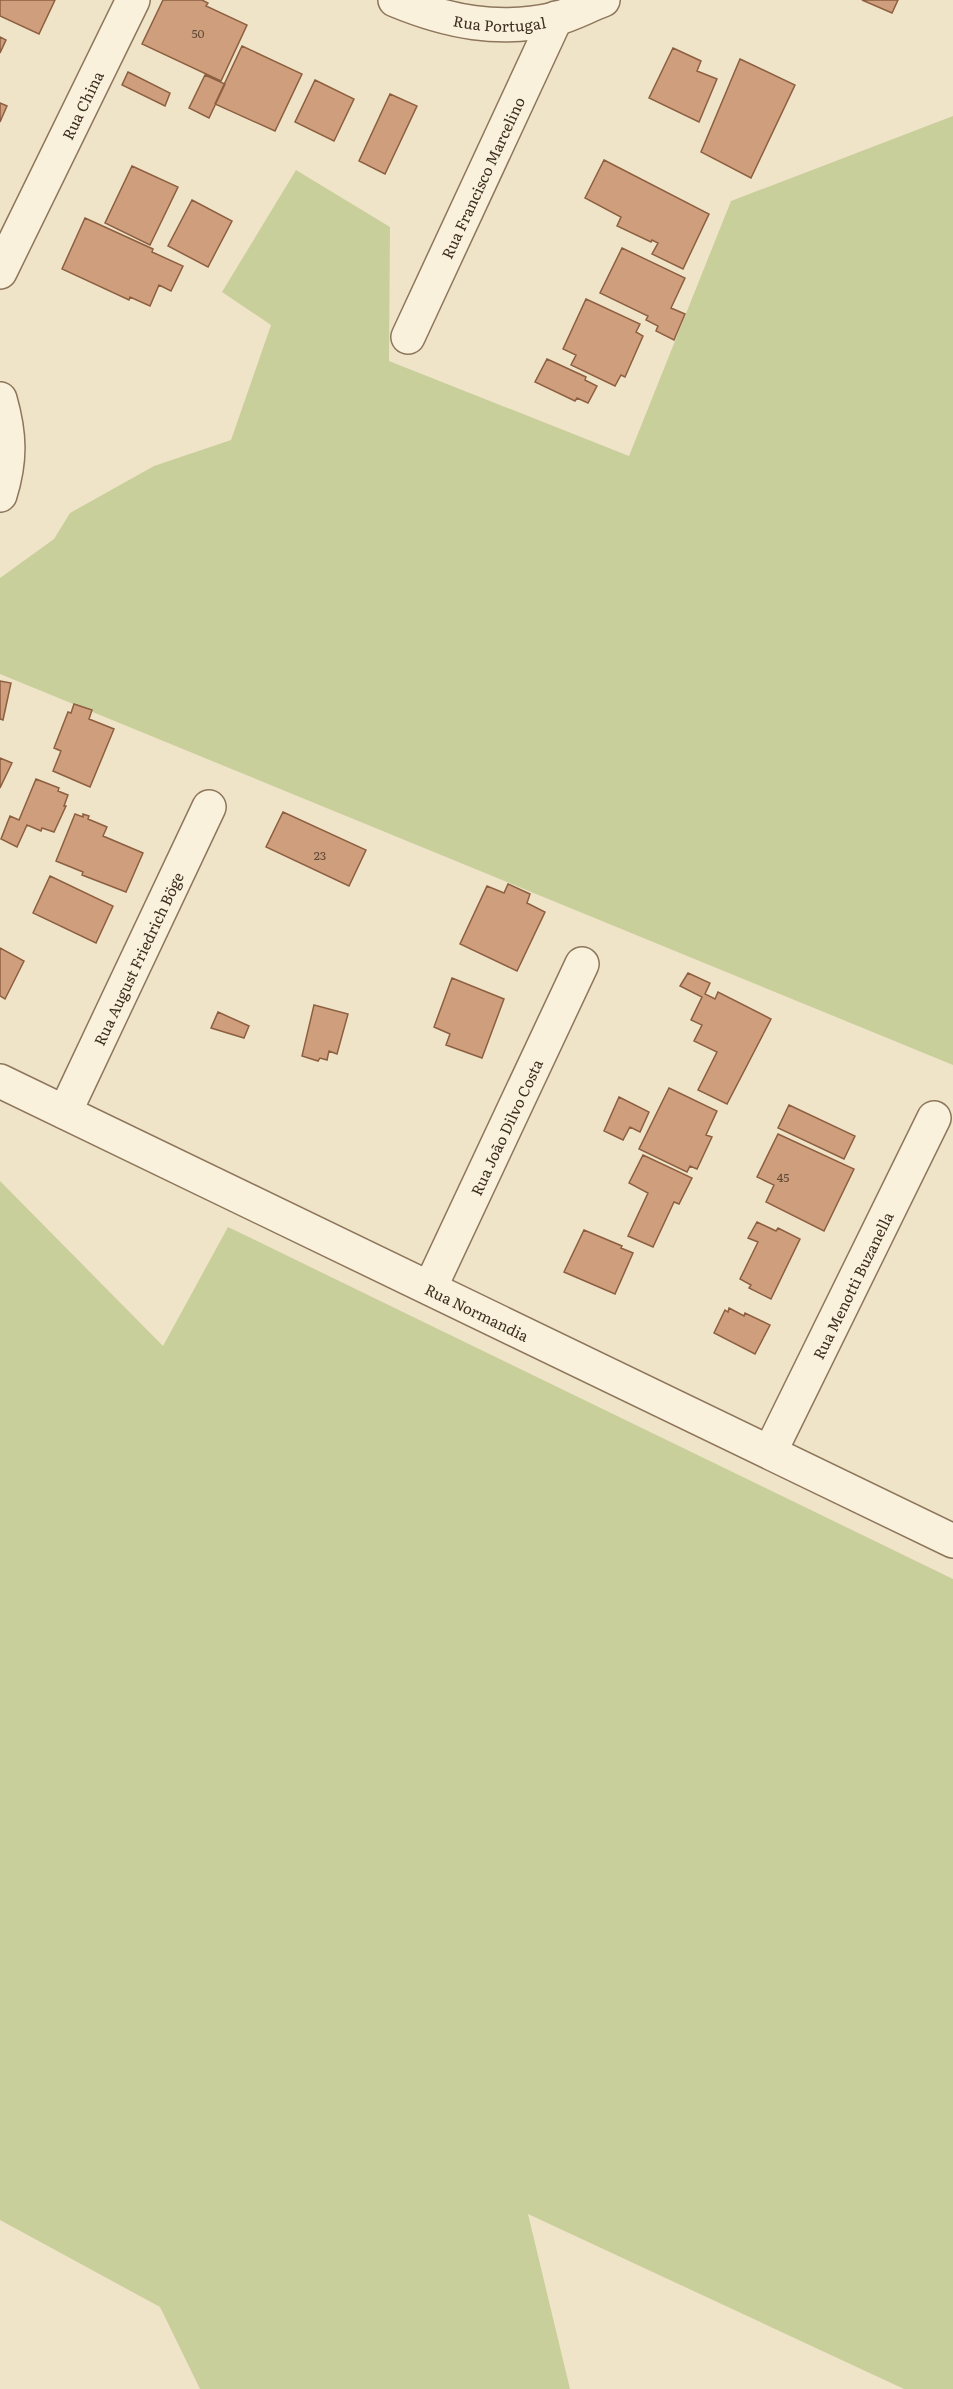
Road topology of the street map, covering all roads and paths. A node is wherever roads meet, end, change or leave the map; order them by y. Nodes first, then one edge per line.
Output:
1 (133, 0) edge
2 (395, 0) edge
3 (603, 0) edge
4 (556, 18) junction
5 (0, 272) edge
6 (408, 337) dead end
7 (0, 399) edge
8 (0, 495) edge
9 (209, 807) dead end
10 (582, 964) dead end
11 (0, 1080) edge
12 (65, 1112) junction
13 (934, 1118) dead end
14 (430, 1288) junction
15 (770, 1452) junction
16 (953, 1541) edge

1 - 5 street, Rua China
2 - 4 street, Rua Portugal
3 - 4 street, Rua Portugal
4 - 6 street, Rua Francisco Marcelino
7 - 8 street
9 - 12 street, Rua August Friedrich Böge
10 - 14 street, Rua João Dilvo Costa
11 - 12 street, Rua Normandia
12 - 14 street, Rua Normandia
13 - 15 street, Rua Menotti Buzanella
14 - 15 street, Rua Normandia
15 - 16 street, Rua Normandia

